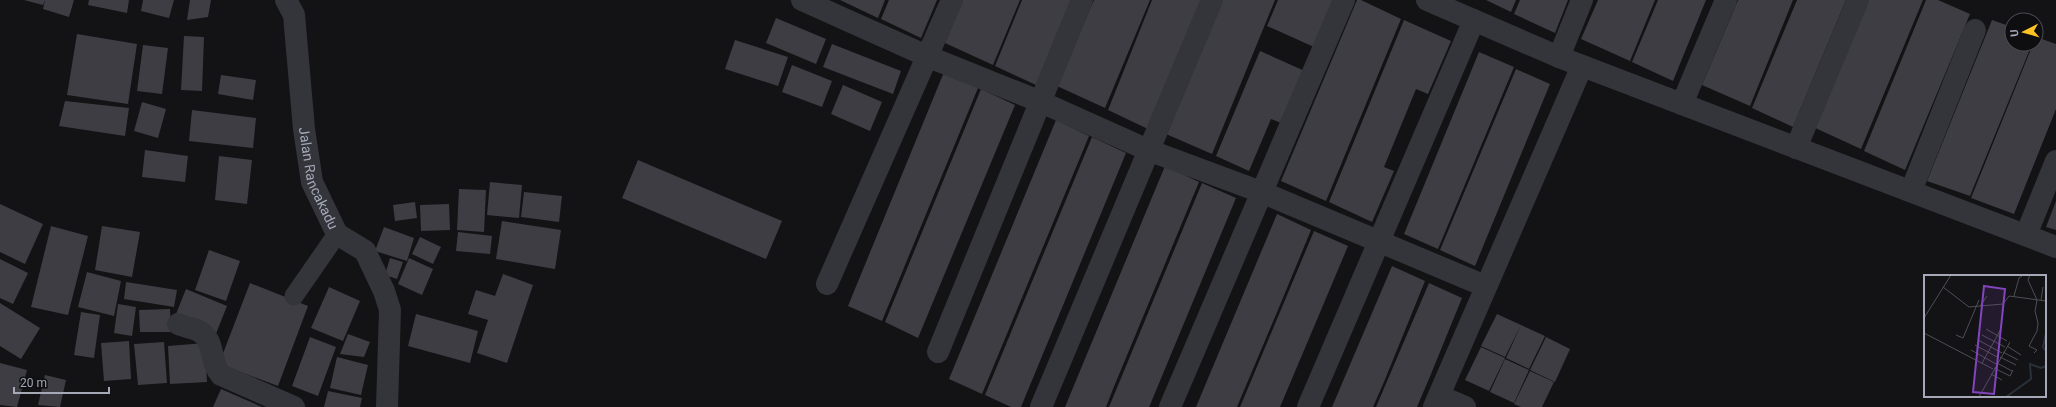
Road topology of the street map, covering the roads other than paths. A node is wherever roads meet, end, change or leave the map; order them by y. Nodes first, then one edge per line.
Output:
1 (286, 0) edge
2 (952, 0) edge
3 (1082, 0) edge
4 (1212, 0) edge
5 (1344, 0) edge
6 (1427, 0) edge
7 (1582, 0) edge
8 (1726, 0) edge
9 (1858, 0) edge
10 (810, 2) edge
11 (1448, 4) edge
12 (1474, 20) junction
13 (1975, 30) dead end
14 (928, 57) junction
15 (1559, 57) junction
16 (1582, 66) junction
17 (1041, 102) junction
18 (1682, 104) junction
19 (1796, 148) junction
20 (1148, 150) junction
21 (2056, 161) edge
22 (1911, 191) junction
23 (1261, 192) junction
24 (337, 234) junction
25 (2026, 235) junction
26 (1380, 241) junction
27 (2056, 247) edge
28 (827, 284) dead end
29 (1485, 286) junction
30 (294, 296) dead end
31 (178, 324) dead end
32 (938, 352) dead end
33 (1437, 401) edge
34 (294, 407) edge
35 (387, 407) edge
36 (1041, 407) edge
37 (1170, 407) edge
38 (1308, 407) edge
39 (1465, 407) edge

1 - 24 street, Jalan Rancakadu
2 - 14 street
3 - 17 street
4 - 20 street
5 - 23 street
6 - 11 street
7 - 15 street
8 - 18 street
9 - 19 street
10 - 14 street
11 - 12 street
12 - 15 street
12 - 26 street
13 - 22 street
14 - 17 street
14 - 28 street
15 - 16 street
16 - 18 street
16 - 29 street
17 - 20 street
17 - 32 street
18 - 19 street
19 - 22 street
20 - 23 street
20 - 36 street
21 - 25 street
22 - 25 street
23 - 26 street
23 - 37 street
24 - 30 lane
24 - 35 street, Jalan Rancakadu
25 - 27 street
26 - 29 street
26 - 38 street
29 - 33 street
31 - 34 street
33 - 39 street

